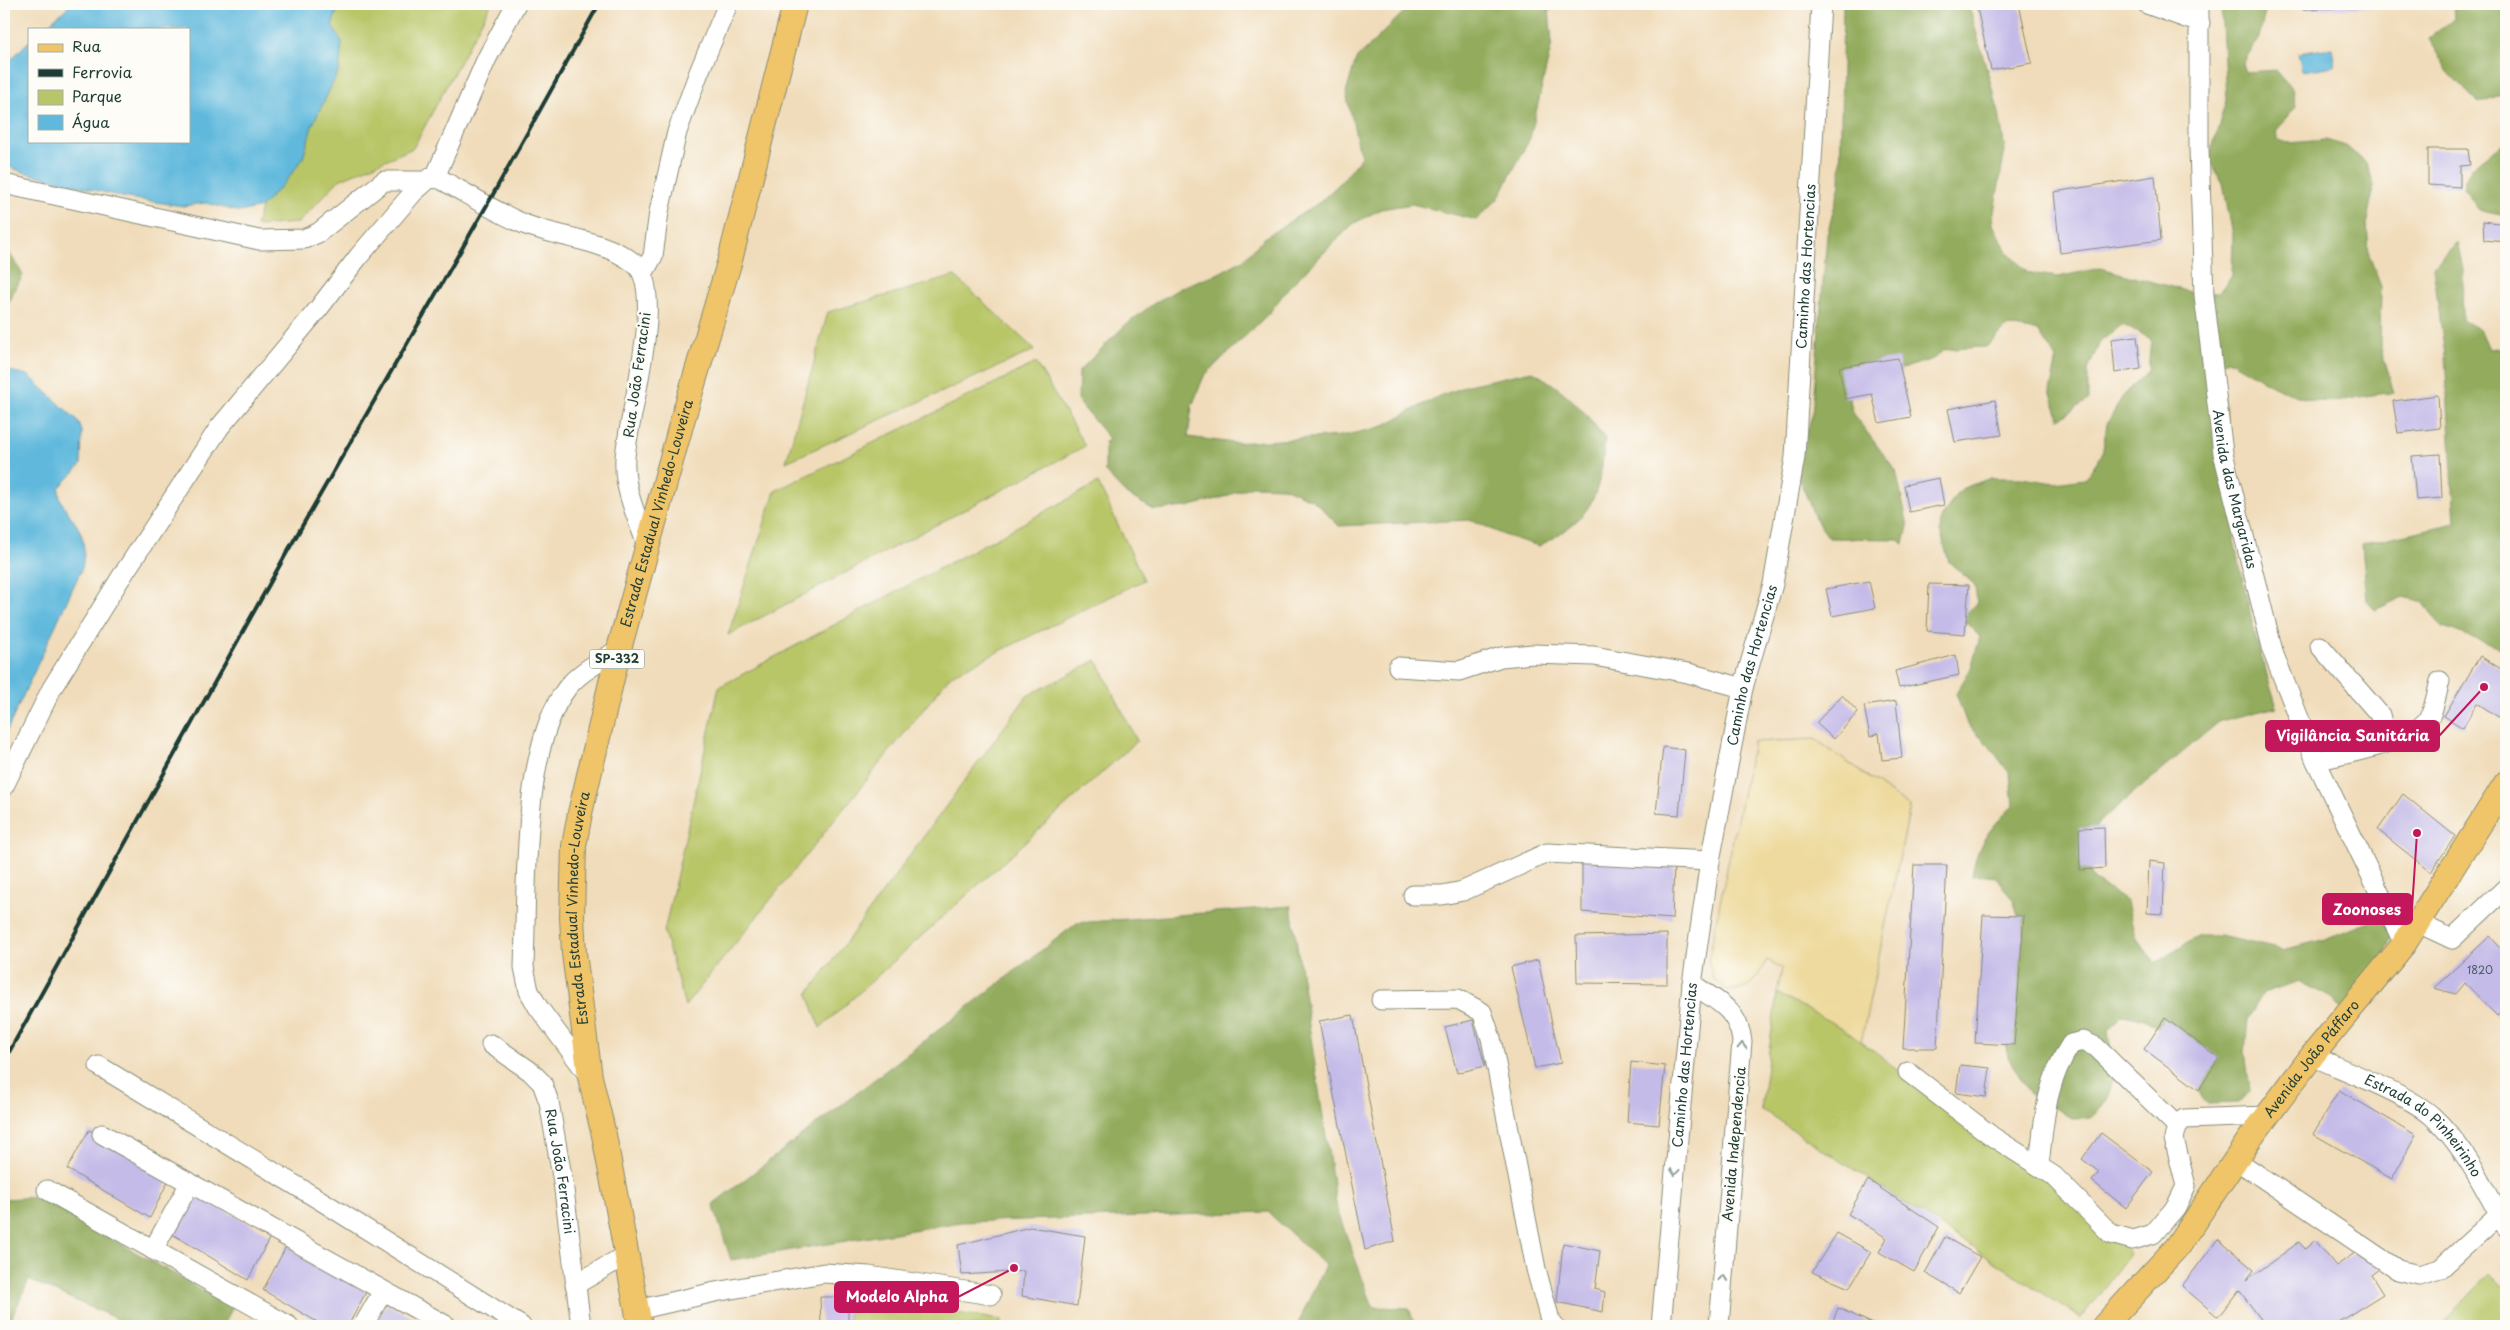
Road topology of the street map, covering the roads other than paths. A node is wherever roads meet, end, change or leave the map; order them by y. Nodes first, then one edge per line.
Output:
1 (516, 4) edge
2 (728, 4) edge
3 (795, 4) edge
4 (1821, 4) edge
5 (2147, 4) edge
6 (2200, 4) edge
7 (2200, 23) junction
8 (431, 179) junction
9 (4, 184) edge
10 (643, 274) junction
11 (647, 545) junction
12 (2320, 646) dead end
13 (619, 650) junction
14 (1398, 667) dead end
15 (2440, 681) dead end
16 (1743, 688) junction
17 (2386, 742) junction
18 (2316, 761) junction
19 (2506, 783) edge
20 (4, 786) edge
21 (1710, 861) junction
22 (2506, 888) edge
23 (1413, 895) dead end
24 (2418, 922) junction
25 (2404, 944) junction
26 (1692, 984) junction
27 (1381, 1000) dead end
28 (491, 1044) dead end
29 (2312, 1056) junction
30 (99, 1066) dead end
31 (1908, 1072) dead end
32 (590, 1077) junction
33 (2267, 1116) junction
34 (2177, 1126) junction
35 (102, 1134) dead end
36 (2236, 1160) junction
37 (2039, 1166) junction
38 (190, 1183) junction
39 (47, 1190) dead end
40 (2503, 1221) edge
41 (154, 1250) junction
42 (626, 1255) junction
43 (575, 1285) junction
44 (383, 1290) junction
45 (991, 1295) dead end
46 (638, 1318) edge
47 (289, 1326) edge
48 (363, 1326) edge
49 (447, 1326) edge
50 (521, 1326) edge
51 (581, 1326) edge
52 (1554, 1326) edge
53 (1661, 1326) edge
54 (1719, 1326) edge
55 (2104, 1326) edge

1 - 8 street
2 - 10 street
3 - 11 main road, Estrada Estadual Vinhedo-Louveira / SP-332
4 - 16 street, Caminho das Hortencias
5 - 7 street
6 - 7 street, Avenida das Margaridas
7 - 18 street, Avenida das Margaridas
8 - 9 street
8 - 10 street
8 - 20 street
10 - 11 street, Rua João Ferracini
11 - 13 main road, Estrada Estadual Vinhedo-Louveira / SP-332
12 - 17 street
13 - 32 main road, Estrada Estadual Vinhedo-Louveira / SP-332
13 - 32 street
14 - 16 street
15 - 17 street
16 - 21 street, Caminho das Hortencias
17 - 18 street
18 - 25 street, Avenida das Margaridas
19 - 24 main road, Avenida João Páffaro
21 - 23 street
21 - 26 street, Caminho das Hortencias
22 - 24 street
24 - 25 main road, Avenida João Páffaro
25 - 29 main road, Avenida João Páffaro
26 -> 53 street, Caminho das Hortencias
54 -> 26 street, Avenida Independencia
27 - 52 street
28 - 43 street, Rua João Ferracini
29 - 33 main road, Avenida João Páffaro
29 - 40 street, Estrada do Pinheirinho
30 - 50 street
31 - 37 street
32 - 42 main road, Estrada Estadual Vinhedo-Louveira / SP-332
33 - 34 street
33 - 36 main road, Avenida João Páffaro
34 - 37 street
34 - 37 street
35 - 38 street
36 - 40 street
36 - 55 main road, Avenida João Páffaro
38 - 41 street
38 - 44 street
39 - 41 street
41 - 47 street
42 - 43 street
42 - 46 main road, Estrada Estadual Vinhedo-Louveira / SP-332
43 - 51 street, Rua João Ferracini
44 - 48 street
44 - 49 street
45 - 46 street

